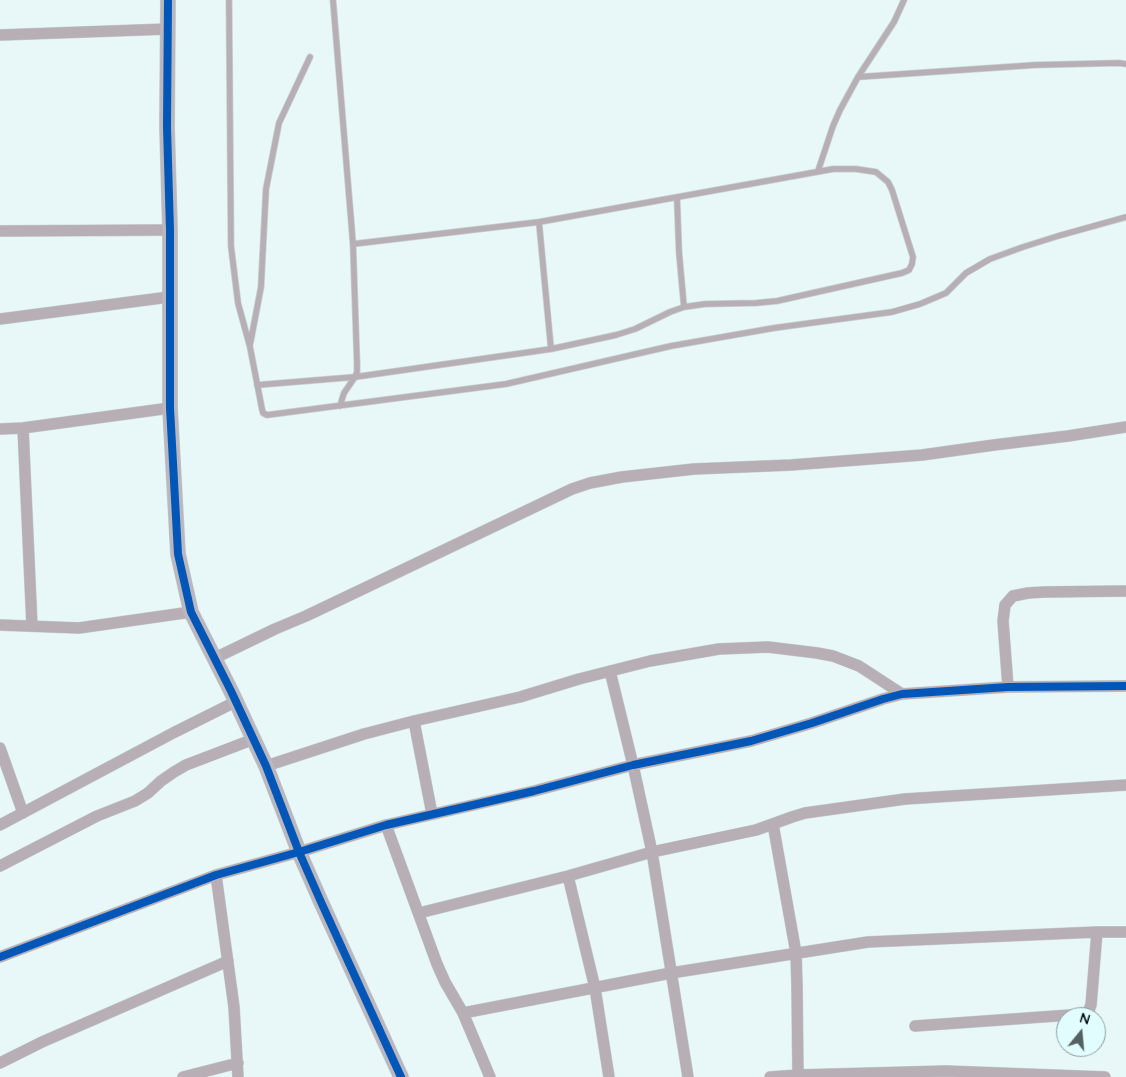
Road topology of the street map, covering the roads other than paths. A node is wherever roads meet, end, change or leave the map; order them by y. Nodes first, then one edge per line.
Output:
1 (168, 0) edge
2 (229, 0) edge
3 (333, 0) edge
4 (904, 0) edge
5 (168, 29) junction
6 (0, 35) edge
7 (310, 57) dead end
8 (1126, 64) edge
9 (858, 77) junction
10 (818, 171) junction
11 (677, 198) junction
12 (1126, 218) edge
13 (539, 222) junction
14 (0, 230) edge
15 (170, 230) junction
16 (353, 244) junction
17 (169, 297) junction
18 (684, 307) junction
19 (0, 319) edge
20 (250, 347) junction
21 (551, 349) junction
22 (355, 377) junction
23 (257, 385) junction
24 (340, 406) junction
25 (170, 408) junction
26 (1126, 427) edge
27 (23, 428) junction
28 (0, 429) edge
29 (1126, 591) edge
30 (191, 612) junction
31 (0, 625) edge
32 (32, 626) junction
33 (215, 658) junction
34 (610, 671) junction
35 (1008, 686) junction
36 (1126, 686) edge
37 (902, 694) junction
38 (238, 708) junction
39 (414, 721) junction
40 (251, 735) junction
41 (0, 748) edge
42 (633, 765) junction
43 (266, 766) junction
44 (1126, 785) edge
45 (23, 813) junction
46 (432, 814) junction
47 (773, 824) junction
48 (0, 825) edge
49 (386, 825) junction
50 (299, 852) junction
51 (652, 852) junction
52 (0, 866) edge
53 (216, 875) junction
54 (568, 876) junction
55 (418, 912) junction
56 (1097, 932) junction
57 (1126, 932) edge
58 (796, 953) junction
59 (0, 956) edge
60 (228, 960) junction
61 (671, 973) junction
62 (595, 988) junction
63 (463, 1013) junction
64 (915, 1026) dead end
65 (0, 1063) edge
66 (238, 1063) junction
67 (798, 1076) edge
68 (183, 1077) edge
69 (238, 1077) edge
70 (401, 1077) edge
71 (490, 1077) edge
72 (609, 1077) edge
73 (688, 1077) edge
74 (770, 1077) edge
75 (1105, 1077) edge

1 - 5 street
2 - 20 lane
3 - 16 lane
4 - 9 lane
5 - 6 street
5 - 15 street
7 - 20 lane
8 - 9 lane
9 - 10 lane
10 - 11 lane
10 - 18 lane
11 - 13 lane
11 - 18 lane
12 - 24 lane
13 - 16 lane
13 - 21 lane
14 - 15 street
15 - 17 street
16 - 22 lane
17 - 19 street
17 - 25 street
18 - 21 lane
20 - 23 lane
21 - 22 lane
22 - 23 lane
22 - 24 lane
23 - 24 lane
25 - 27 street
25 - 30 street
26 - 33 street
27 - 28 street
27 - 32 street
29 - 35 street
30 - 32 street
30 - 33 street
31 - 32 street
33 - 38 street
34 - 37 street
34 - 39 street
34 - 42 street
35 - 36 street
35 - 37 street
37 - 42 street
38 - 40 street
38 - 45 street
39 - 43 street
39 - 46 street
40 - 43 street
40 - 52 street
41 - 45 street
42 - 46 street
42 - 51 street
43 - 50 street
44 - 47 street
45 - 48 street
46 - 49 street
47 - 51 street
47 - 58 street
49 - 50 street
49 - 55 street
50 - 53 street
50 - 70 street
51 - 54 street
51 - 61 street
53 - 59 street
53 - 60 street
54 - 55 street
54 - 62 street
55 - 63 street
56 - 57 street
56 - 58 street
56 - 64 street
58 - 61 street
58 - 67 street
60 - 65 street
60 - 66 street
61 - 62 street
61 - 73 street
62 - 63 street
62 - 72 street
63 - 71 street
66 - 68 street
66 - 69 street
67 - 74 street
67 - 75 street

